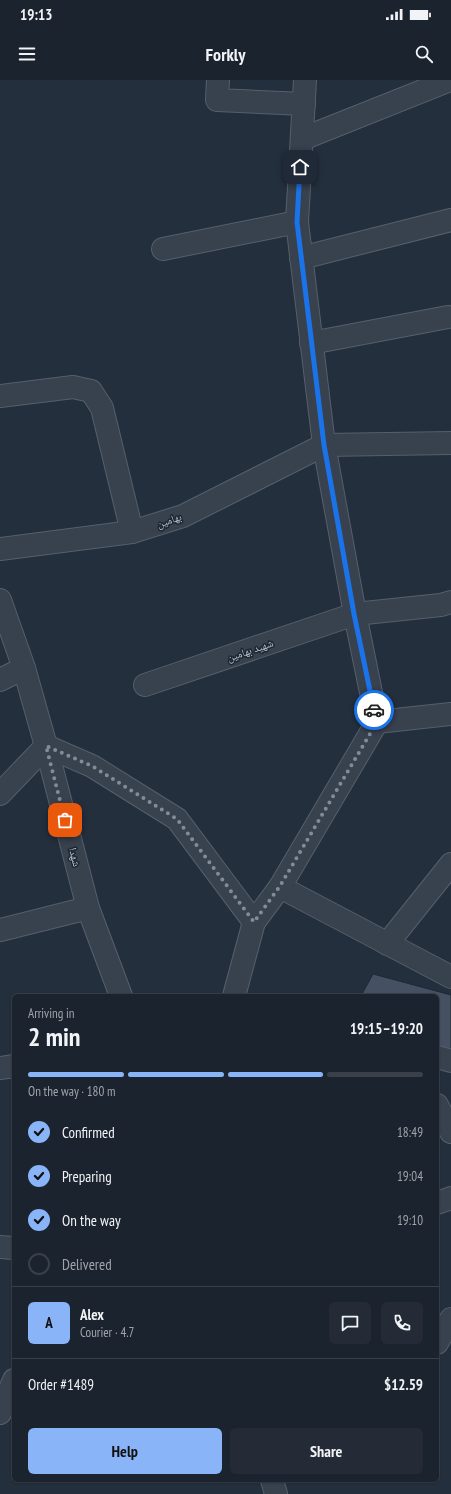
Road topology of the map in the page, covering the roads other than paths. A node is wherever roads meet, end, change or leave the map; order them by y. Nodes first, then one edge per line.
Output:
1 (218, 80) edge
2 (305, 80) edge
3 (450, 80) edge
4 (304, 104) junction
5 (302, 140) junction
6 (451, 220) edge
7 (297, 222) junction
8 (163, 249) dead end
9 (301, 258) junction
10 (448, 317) dead end
11 (311, 343) junction
12 (0, 396) edge
13 (451, 443) edge
14 (324, 445) junction
15 (132, 532) junction
16 (0, 549) edge
17 (0, 600) edge
18 (451, 602) edge
19 (354, 614) junction
20 (24, 668) junction
21 (0, 680) edge
22 (145, 685) dead end
23 (451, 714) edge
24 (377, 722) junction
25 (46, 746) junction
26 (0, 794) edge
27 (451, 864) edge
28 (280, 886) junction
29 (88, 908) junction
30 (254, 922) junction
31 (0, 930) edge
32 (388, 944) junction
33 (451, 977) edge
34 (120, 994) edge
35 (235, 994) edge
36 (439, 1058) edge
37 (451, 1061) edge
38 (12, 1066) edge
39 (0, 1068) edge
40 (439, 1109) edge
41 (451, 1132) edge
42 (451, 1198) edge
43 (439, 1202) edge
44 (0, 1247) edge
45 (12, 1248) edge
46 (451, 1319) edge
47 (439, 1340) edge
48 (12, 1385) edge
49 (0, 1413) edge
50 (273, 1482) edge
51 (276, 1494) edge

1 - 4 street
2 - 4 street
3 - 5 street
4 - 5 street
5 - 7 street
6 - 9 street
7 - 8 street
7 - 9 street
9 - 11 street
10 - 11 street
11 - 14 street
12 - 15 street
13 - 14 street
14 - 15 street, بهامین
14 - 19 street
15 - 16 street, بهامین
17 - 20 street, شهدا
18 - 19 street, شهید بهامین
19 - 22 street, شهید بهامین
19 - 24 street
20 - 21 street
20 - 25 street, شهدا
23 - 24 street
24 - 28 street
25 - 26 street
25 - 29 street, شهدا
25 - 30 street
27 - 32 street
28 - 30 street
28 - 32 street
29 - 31 street
29 - 34 street, شهدا
30 - 35 street
32 - 33 street
36 - 37 street
38 - 39 street
40 - 41 street
42 - 43 street
44 - 45 street
46 - 47 street
48 - 49 street
50 - 51 street

